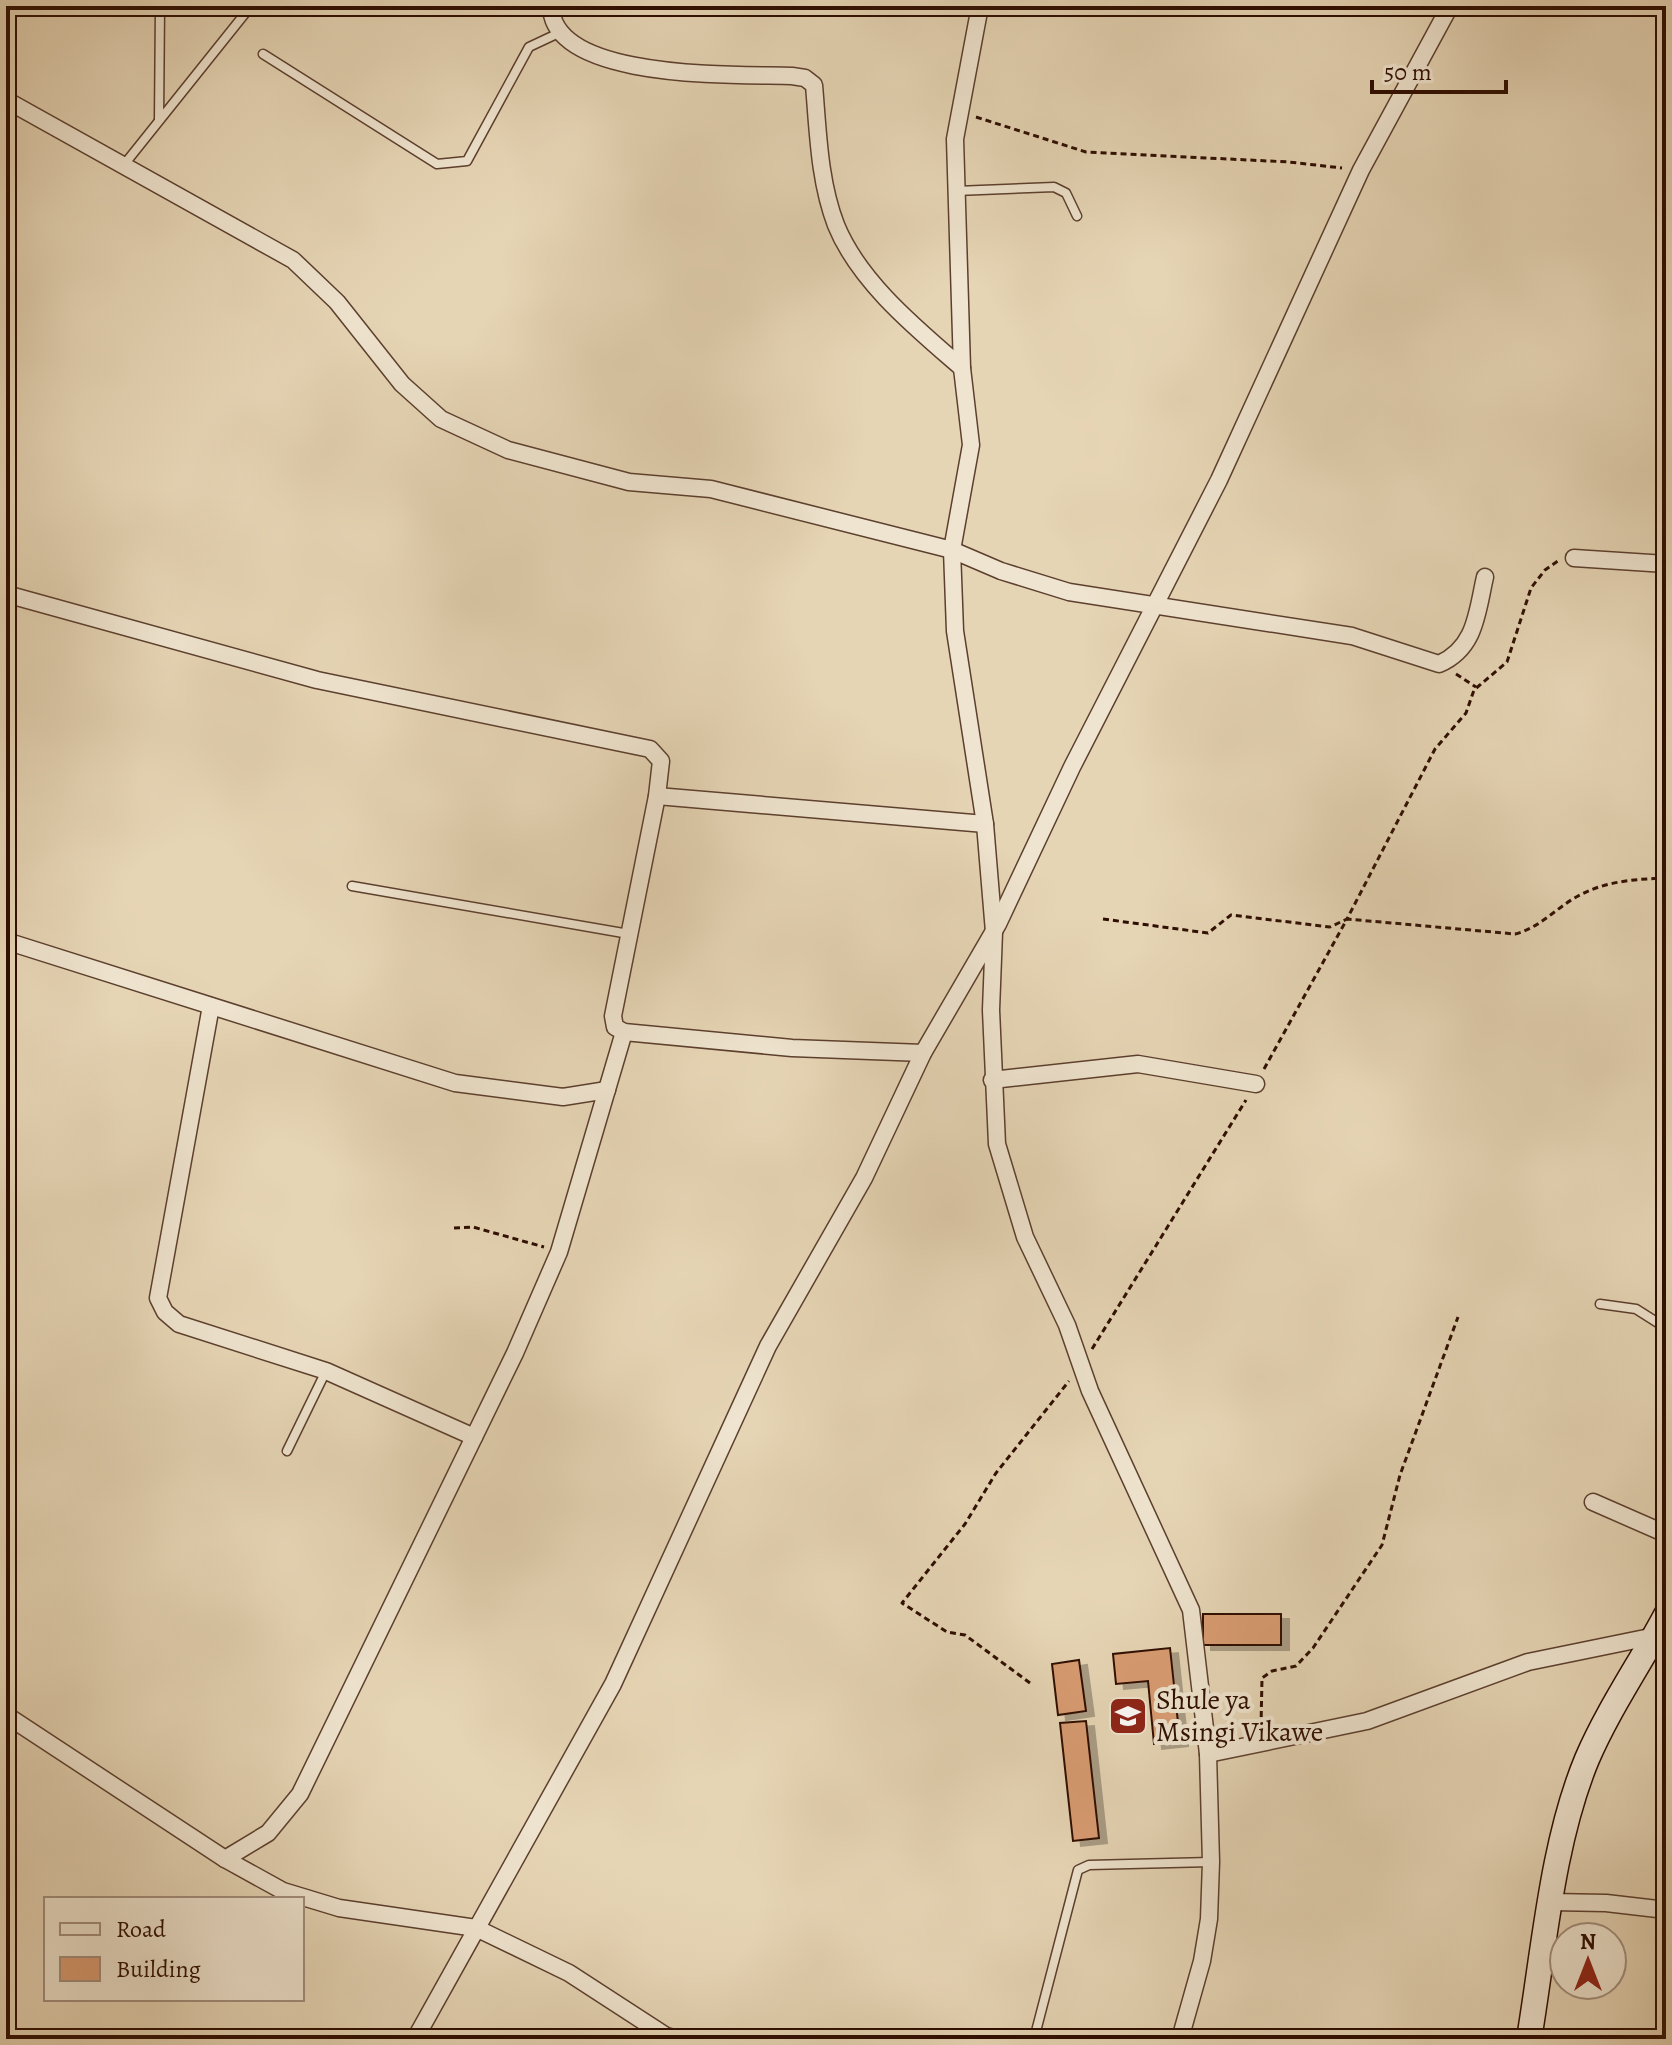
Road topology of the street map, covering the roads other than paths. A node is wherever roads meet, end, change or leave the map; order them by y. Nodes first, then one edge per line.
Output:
1 (160, 6) edge
2 (251, 6) edge
3 (551, 6) edge
4 (980, 6) edge
5 (1450, 6) edge
6 (561, 32) junction
7 (263, 54) dead end
8 (6, 100) edge
9 (159, 121) junction
10 (123, 166) junction
11 (955, 191) junction
12 (1077, 216) dead end
13 (962, 368) junction
14 (952, 550) junction
15 (1574, 558) road end
16 (1666, 564) edge
17 (1485, 577) dead end
18 (6, 594) edge
19 (1155, 607) junction
20 (657, 796) junction
21 (985, 824) junction
22 (352, 886) dead end
23 (994, 932) junction
24 (629, 934) junction
25 (6, 941) edge
26 (211, 1006) junction
27 (624, 1032) junction
28 (923, 1053) junction
29 (992, 1080) junction
30 (1256, 1084) road end
31 (607, 1090) junction
32 (1600, 1304) dead end
33 (1666, 1328) edge
34 (326, 1371) junction
35 (474, 1437) junction
36 (287, 1451) dead end
37 (1593, 1502) dead end
38 (1666, 1534) edge
39 (1660, 1625) edge
40 (6, 1715) edge
41 (1208, 1754) junction
42 (225, 1859) junction
43 (1211, 1862) junction
44 (303, 1897) edge
45 (304, 1897) edge
46 (1551, 1902) junction
47 (1666, 1910) edge
48 (476, 1928) junction
49 (415, 2039) edge
50 (677, 2039) edge
51 (1034, 2039) edge
52 (1180, 2039) edge
53 (1529, 2039) edge

1 - 9 lane
2 - 9 lane
3 - 6 street
4 - 11 street
5 - 19 street
6 - 7 lane
6 - 13 street
8 - 10 street
9 - 10 lane
10 - 14 street
11 - 12 lane
11 - 13 street
13 - 14 street
14 - 19 street
14 - 21 street
15 - 16 street
17 - 19 street
18 - 20 street
19 - 23 street
20 - 21 street
20 - 24 street
21 - 23 street
22 - 24 lane
23 - 28 street
23 - 29 street
24 - 27 street
25 - 26 street
26 - 31 street
26 - 34 street
27 - 28 street
27 - 31 street
28 - 48 street
29 - 30 street
29 - 41 street
31 - 35 street
32 - 33 lane
34 - 35 street
34 - 36 lane
35 - 42 street
37 - 38 street
39 - 41 street
39 - 46 street
40 - 42 street
41 - 43 street
42 - 44 street
43 - 51 lane
43 - 52 street
45 - 48 street
46 - 47 street
46 - 53 street
48 - 49 street
48 - 50 street

